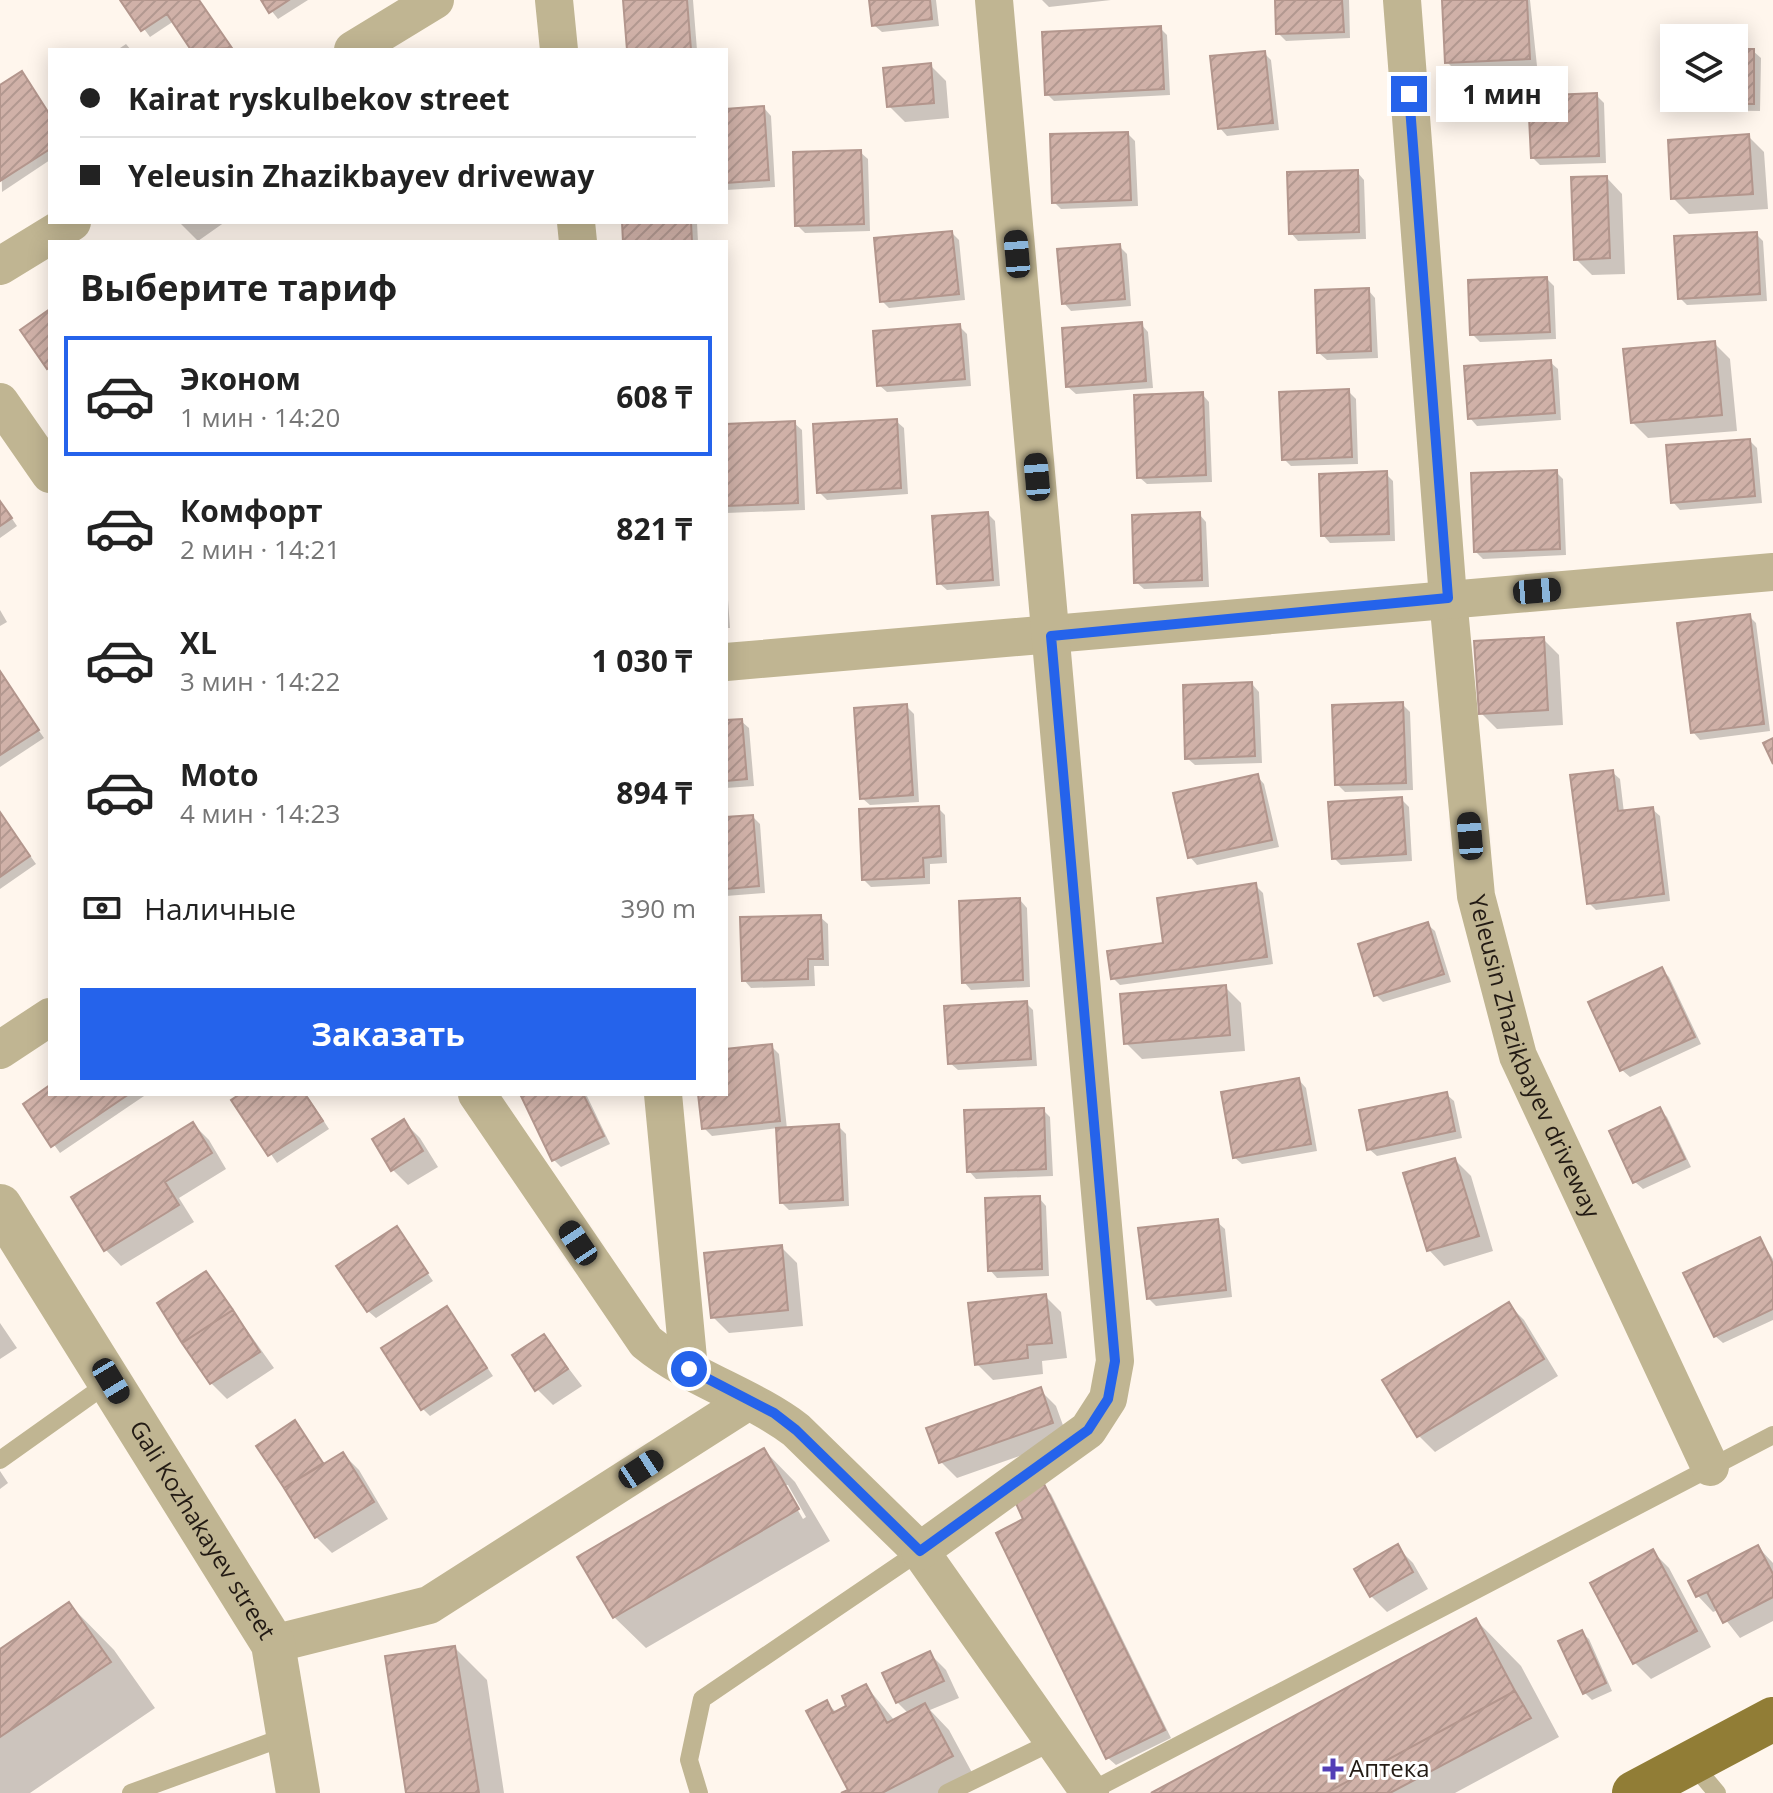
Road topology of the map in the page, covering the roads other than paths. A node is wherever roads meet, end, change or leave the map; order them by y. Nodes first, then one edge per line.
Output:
1 (435, 0) edge
2 (554, 0) edge
3 (994, 0) edge
4 (1402, 0) edge
5 (356, 48) edge
6 (559, 48) edge
7 (69, 224) edge
8 (0, 266) edge
9 (0, 402) edge
10 (48, 471) edge
11 (1773, 572) edge
12 (1448, 598) junction
13 (1051, 636) junction
14 (728, 662) edge
15 (48, 1018) edge
16 (0, 1050) edge
17 (478, 1096) edge
18 (663, 1096) edge
19 (0, 1206) edge
20 (689, 1369) junction
21 (111, 1381) junction
22 (747, 1402) junction
23 (1773, 1435) edge
24 (0, 1460) edge
25 (1710, 1467) junction
26 (920, 1551) junction
27 (273, 1644) junction
28 (1773, 1719) edge
29 (287, 1736) junction
30 (1054, 1741) junction
31 (1704, 1777) edge
32 (1090, 1792) edge
33 (131, 1793) edge
34 (298, 1793) edge
35 (699, 1793) edge
36 (947, 1793) edge
37 (1634, 1793) edge

1 - 5 street
2 - 6 street
3 - 13 street
4 - 12 street, Yeleusin Zhazikbayev driveway
7 - 8 street
9 - 10 street
11 - 12 street
12 - 13 street
12 - 25 street, Yeleusin Zhazikbayev driveway
13 - 14 street
13 - 26 street
15 - 16 street
17 - 20 street
18 - 20 street
19 - 21 street, Gali Kozhakayev street
20 - 22 street
21 - 24 lane
21 - 27 street, Gali Kozhakayev street
22 - 26 street
22 - 27 street
23 - 25 lane
25 - 32 lane
26 - 30 street
26 - 35 lane
27 - 29 street, Gali Kozhakayev street
28 - 31 main road
29 - 33 lane
29 - 34 street, Gali Kozhakayev street
30 - 32 street
30 - 36 lane
31 - 37 main road

